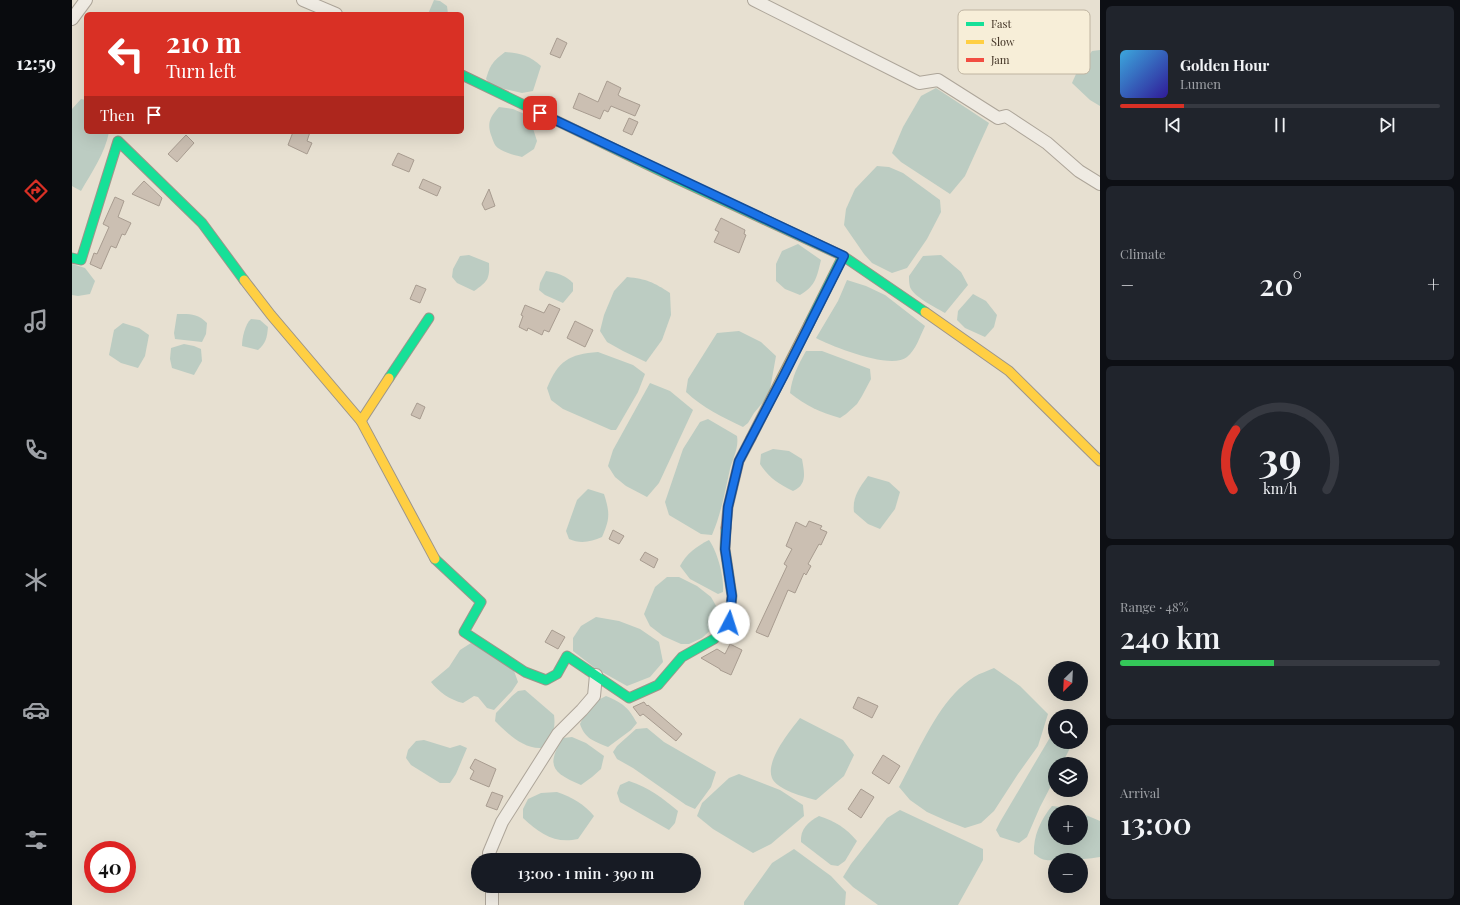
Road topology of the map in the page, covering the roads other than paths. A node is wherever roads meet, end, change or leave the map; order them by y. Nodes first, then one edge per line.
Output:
1 (86, 0) edge
2 (304, 0) edge
3 (754, 0) edge
4 (331, 12) edge
5 (72, 19) edge
6 (464, 76) edge
7 (1100, 184) edge
8 (844, 256) junction
9 (72, 258) edge
10 (429, 318) dead end
11 (361, 421) junction
12 (1100, 461) edge
13 (596, 675) junction
14 (489, 853) edge
15 (492, 893) edge
16 (492, 905) edge

1 - 5 street
2 - 4 street
3 - 7 street
6 - 8 street
8 - 12 street
8 - 13 street
9 - 11 street
10 - 11 street
11 - 13 street
13 - 14 street
15 - 16 street

